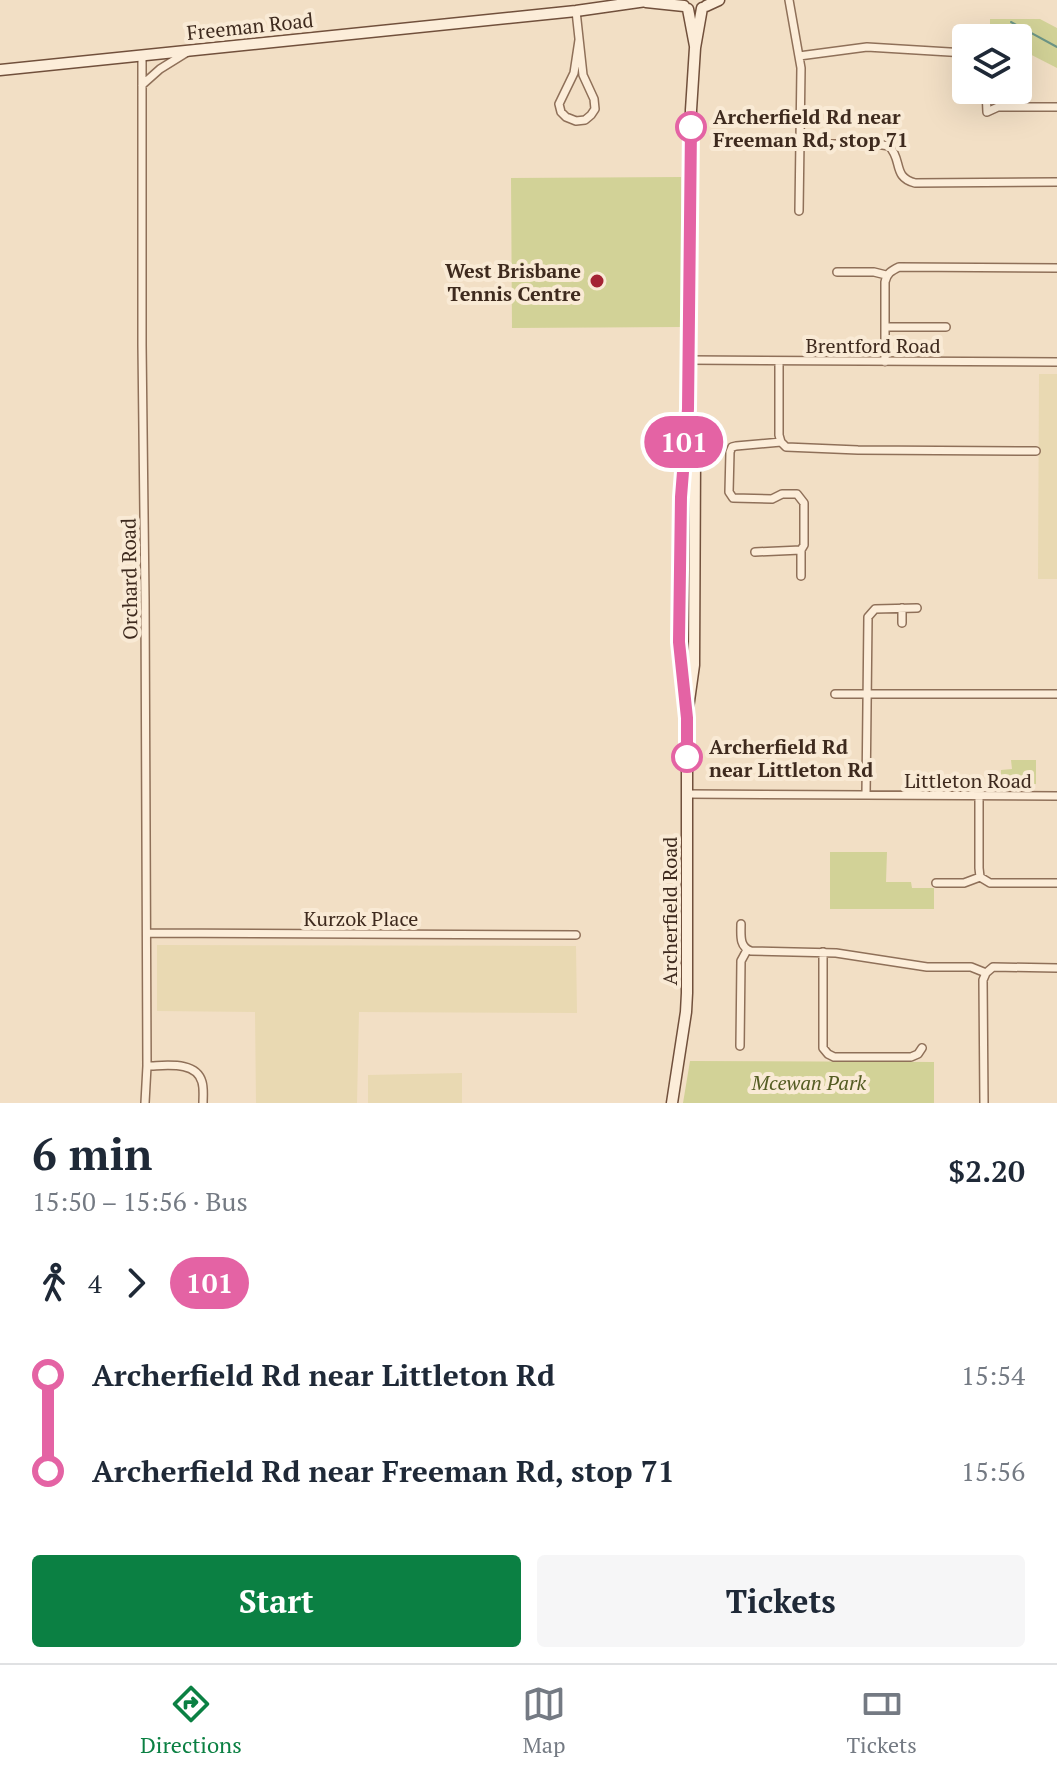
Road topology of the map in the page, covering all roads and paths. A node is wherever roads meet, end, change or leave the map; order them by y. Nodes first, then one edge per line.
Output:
1 (719, 0) edge
2 (789, 0) edge
3 (649, 1) edge
4 (684, 5) edge
5 (705, 5) edge
6 (576, 11) junction
7 (579, 40) junction
8 (695, 48) junction
9 (190, 50) junction
10 (952, 52) edge
11 (142, 55) junction
12 (799, 56) junction
13 (0, 70) edge
14 (142, 85) junction
15 (987, 104) edge
16 (1057, 107) edge
17 (800, 144) junction
18 (1057, 182) edge
19 (799, 211) dead end
20 (1057, 268) edge
21 (837, 272) dead end
22 (886, 275) junction
23 (885, 327) junction
24 (946, 327) dead end
25 (688, 360) junction
26 (779, 361) junction
27 (885, 362) junction
28 (1057, 362) edge
29 (781, 442) junction
30 (1036, 451) dead end
31 (801, 550) junction
32 (755, 552) dead end
33 (801, 576) dead end
34 (902, 608) junction
35 (917, 608) dead end
36 (902, 623) dead end
37 (835, 694) dead end
38 (867, 694) junction
39 (1057, 694) edge
40 (687, 794) junction
41 (866, 795) junction
42 (979, 796) junction
43 (1057, 796) edge
44 (980, 877) junction
45 (936, 883) dead end
46 (1057, 883) edge
47 (741, 924) dead end
48 (147, 933) junction
49 (576, 935) dead end
50 (747, 950) junction
51 (823, 952) junction
52 (1057, 968) edge
53 (986, 973) junction
54 (740, 1046) dead end
55 (922, 1048) dead end
56 (147, 1066) junction
57 (145, 1103) edge
58 (203, 1103) edge
59 (672, 1103) edge
60 (984, 1103) edge

1 - 5 main road
2 - 12 street
3 - 4 main road, Freeman Road
3 - 6 main road, Freeman Road
4 - 5 main road, Freeman Road
4 - 8 main road, Archerfield Road
5 - 8 main road, Archerfield Road
6 - 7 street
6 - 9 main road, Freeman Road
7 - 7 street
8 - 25 main road, Archerfield Road
9 - 11 main road, Freeman Road
9 - 14 street
10 - 12 street
11 - 13 main road, Freeman Road
11 - 14 street, Orchard Road
12 - 17 street
14 - 48 street, Orchard Road
15 - 16 street
17 - 18 street
17 - 19 street
20 - 22 street
21 - 22 street
22 - 23 street
23 - 24 street
23 - 27 street
25 - 26 street, Brentford Road
25 - 40 main road, Archerfield Road
26 - 27 street, Brentford Road
26 - 29 street
27 - 28 street, Brentford Road
29 - 30 street
29 - 31 street
31 - 32 street
31 - 33 street
34 - 35 street
34 - 36 street
34 - 38 street
37 - 38 street
38 - 39 street
38 - 41 street
40 - 41 street, Littleton Road
40 - 59 main road, Archerfield Road
41 - 42 street, Littleton Road
42 - 43 street, Littleton Road
42 - 44 street
44 - 45 street
44 - 46 street
47 - 50 street
48 - 49 street, Kurzok Place
48 - 56 street, Orchard Road
50 - 51 street
50 - 54 street
51 - 53 street
51 - 55 street
52 - 53 street
53 - 60 street
56 - 57 street, Orchard Road
56 - 58 street

